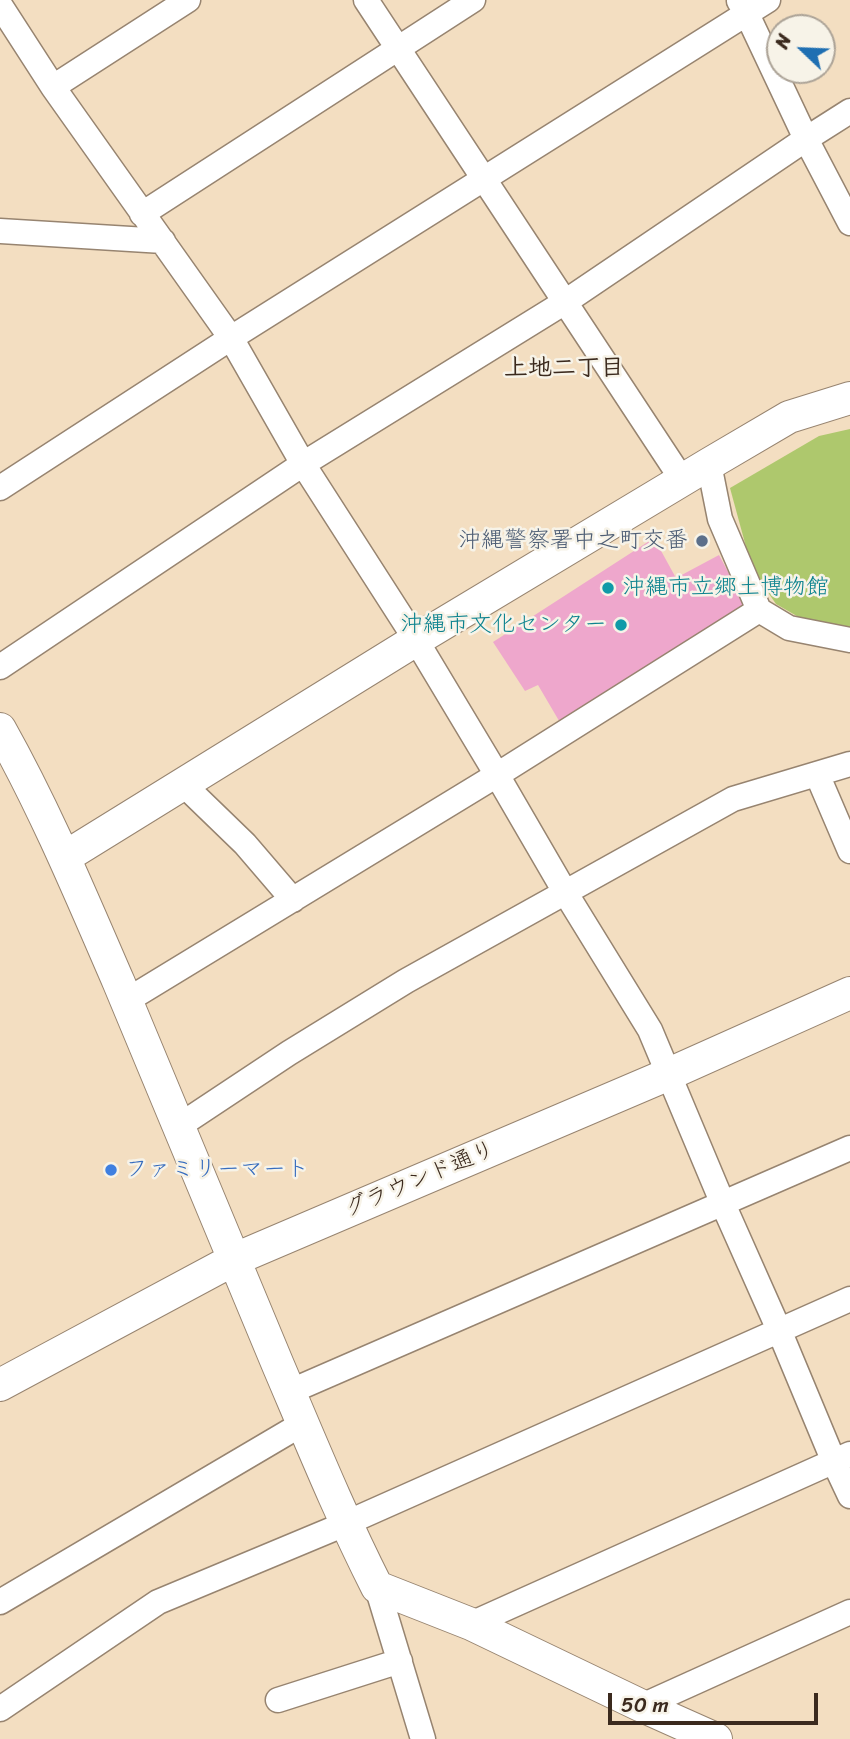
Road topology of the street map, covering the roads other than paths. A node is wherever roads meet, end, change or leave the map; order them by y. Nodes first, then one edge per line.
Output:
1 (188, 0) edge
2 (366, 0) edge
3 (473, 0) edge
4 (768, 0) edge
5 (0, 5) edge
6 (743, 7) edge
7 (397, 49) junction
8 (53, 87) junction
9 (850, 111) edge
10 (806, 139) junction
11 (483, 179) junction
12 (142, 214) junction
13 (850, 223) edge
14 (0, 232) edge
15 (163, 241) junction
16 (565, 302) junction
17 (231, 338) junction
18 (850, 398) edge
19 (303, 464) junction
20 (709, 464) junction
21 (683, 481) junction
22 (0, 488) edge
23 (759, 610) junction
24 (416, 640) junction
25 (850, 640) edge
26 (0, 667) edge
27 (0, 729) edge
28 (850, 764) edge
29 (817, 774) junction
30 (498, 775) junction
31 (183, 784) junction
32 (850, 851) edge
33 (65, 857) junction
34 (565, 892) junction
35 (293, 900) junction
36 (850, 993) edge
37 (126, 1001) junction
38 (669, 1073) junction
39 (179, 1126) junction
40 (850, 1148) edge
41 (723, 1204) junction
42 (233, 1260) junction
43 (850, 1299) edge
44 (779, 1330) junction
45 (0, 1385) edge
46 (289, 1392) junction
47 (302, 1424) junction
48 (842, 1458) edge
49 (850, 1496) edge
50 (345, 1523) junction
51 (377, 1587) junction
52 (0, 1602) edge
53 (850, 1612) edge
54 (471, 1624) junction
55 (400, 1661) junction
56 (278, 1700) dead end
57 (642, 1706) junction
58 (0, 1710) edge
59 (423, 1739) edge
60 (716, 1739) edge

1 - 8 street
2 - 7 street
3 - 7 street
4 - 6 street
5 - 8 street
6 - 10 street
6 - 11 street
7 - 11 street
7 - 12 street
8 - 12 street
9 - 10 street
10 - 13 street
10 - 16 street
11 - 16 street
11 - 17 street
12 - 15 street
14 - 15 street
15 - 17 street
16 - 19 street
16 - 21 street
17 - 19 street
17 - 22 street
18 - 20 street
19 - 24 street
19 - 26 street
20 - 21 street
20 - 23 street
21 - 24 street
23 - 25 street
23 - 30 street
24 - 30 street
24 - 31 street
27 - 33 street
28 - 29 street
29 - 32 street
29 - 34 street
30 - 34 street
30 - 35 street
31 - 33 street
31 - 35 street
33 - 37 street
34 - 38 street
34 - 39 street
35 - 37 street
36 - 38 street, グラウンド通り
37 - 39 street
38 - 41 street
38 - 42 street, グラウンド通り
39 - 42 street
40 - 41 street
41 - 44 street
41 - 46 street
42 - 45 street, グラウンド通り
42 - 46 street
43 - 44 street
44 - 48 street
44 - 50 street
46 - 47 street
47 - 50 street
47 - 52 street
48 - 49 street
48 - 54 street
50 - 51 street
50 - 58 street
51 - 54 street
51 - 55 street
53 - 57 street
54 - 57 street
55 - 56 street
55 - 59 street
57 - 60 street

